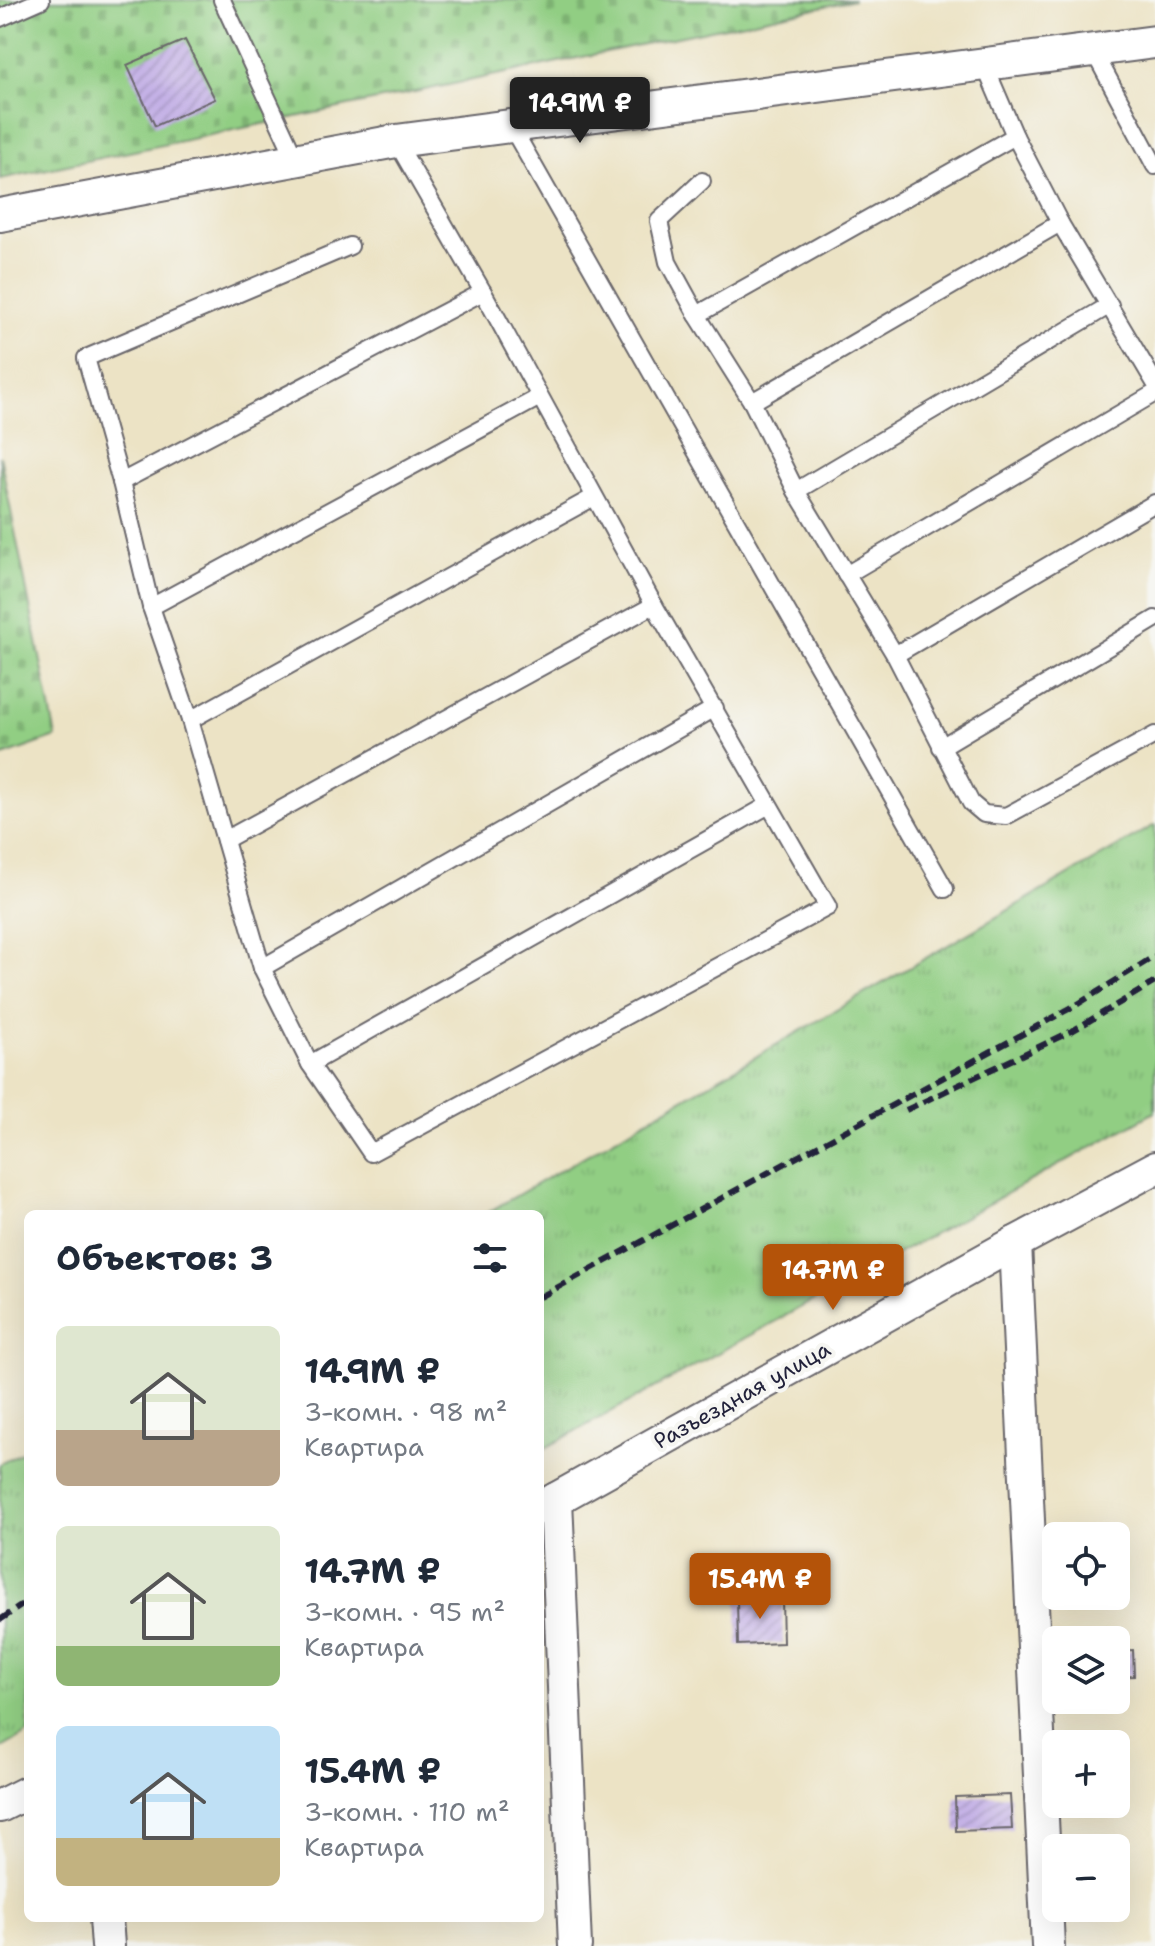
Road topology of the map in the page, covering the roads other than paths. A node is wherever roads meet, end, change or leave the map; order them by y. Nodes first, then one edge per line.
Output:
1 (41, 0) edge
2 (222, 0) edge
3 (0, 18) edge
4 (1155, 42) edge
5 (1093, 50) junction
6 (984, 64) junction
7 (511, 126) junction
8 (1015, 136) junction
9 (396, 141) junction
10 (1149, 142) edge
11 (296, 160) junction
12 (1155, 166) edge
13 (702, 181) dead end
14 (0, 215) edge
15 (1060, 223) junction
16 (350, 246) dead end
17 (483, 292) junction
18 (1110, 305) junction
19 (697, 315) junction
20 (1155, 383) edge
21 (1155, 393) edge
22 (538, 398) junction
23 (752, 402) junction
24 (121, 482) junction
25 (796, 491) junction
26 (594, 497) junction
27 (1155, 503) edge
28 (846, 575) junction
29 (654, 605) junction
30 (151, 607) junction
31 (1155, 619) edge
32 (895, 655) junction
33 (715, 708) junction
34 (190, 720) junction
35 (1155, 735) edge
36 (941, 747) junction
37 (769, 805) junction
38 (225, 840) junction
39 (945, 889) dead end
40 (262, 968) junction
41 (310, 1064) junction
42 (1155, 1168) edge
43 (1015, 1243) junction
44 (548, 1503) edge
45 (24, 1794) edge
46 (0, 1806) edge
47 (106, 1922) edge
48 (108, 1946) edge
49 (575, 1946) edge
50 (1048, 1946) edge

1 - 3 lane
2 - 11 lane
4 - 5 street
5 - 6 street
5 - 10 lane
6 - 7 street
6 - 8 lane
7 - 9 street
7 - 39 lane
8 - 15 lane
8 - 19 lane
9 - 11 street
9 - 17 lane
10 - 12 lane
11 - 14 street
13 - 19 lane
15 - 18 lane
15 - 23 lane
16 - 24 lane
17 - 22 lane
17 - 24 lane
18 - 20 lane
18 - 25 lane
19 - 23 lane
21 - 28 lane
22 - 26 lane
22 - 30 lane
23 - 25 lane
24 - 30 lane
25 - 28 lane
26 - 29 lane
26 - 34 lane
27 - 32 lane
28 - 32 lane
29 - 33 lane
29 - 38 lane
30 - 34 lane
31 - 36 lane
32 - 36 lane
33 - 37 lane
33 - 40 lane
34 - 38 lane
35 - 36 lane
37 - 41 lane
37 - 41 lane
38 - 40 lane
40 - 41 lane
42 - 43 street, Разъездная улица
43 - 44 street, Разъездная улица
43 - 50 street
44 - 49 street
45 - 46 street
47 - 48 street

